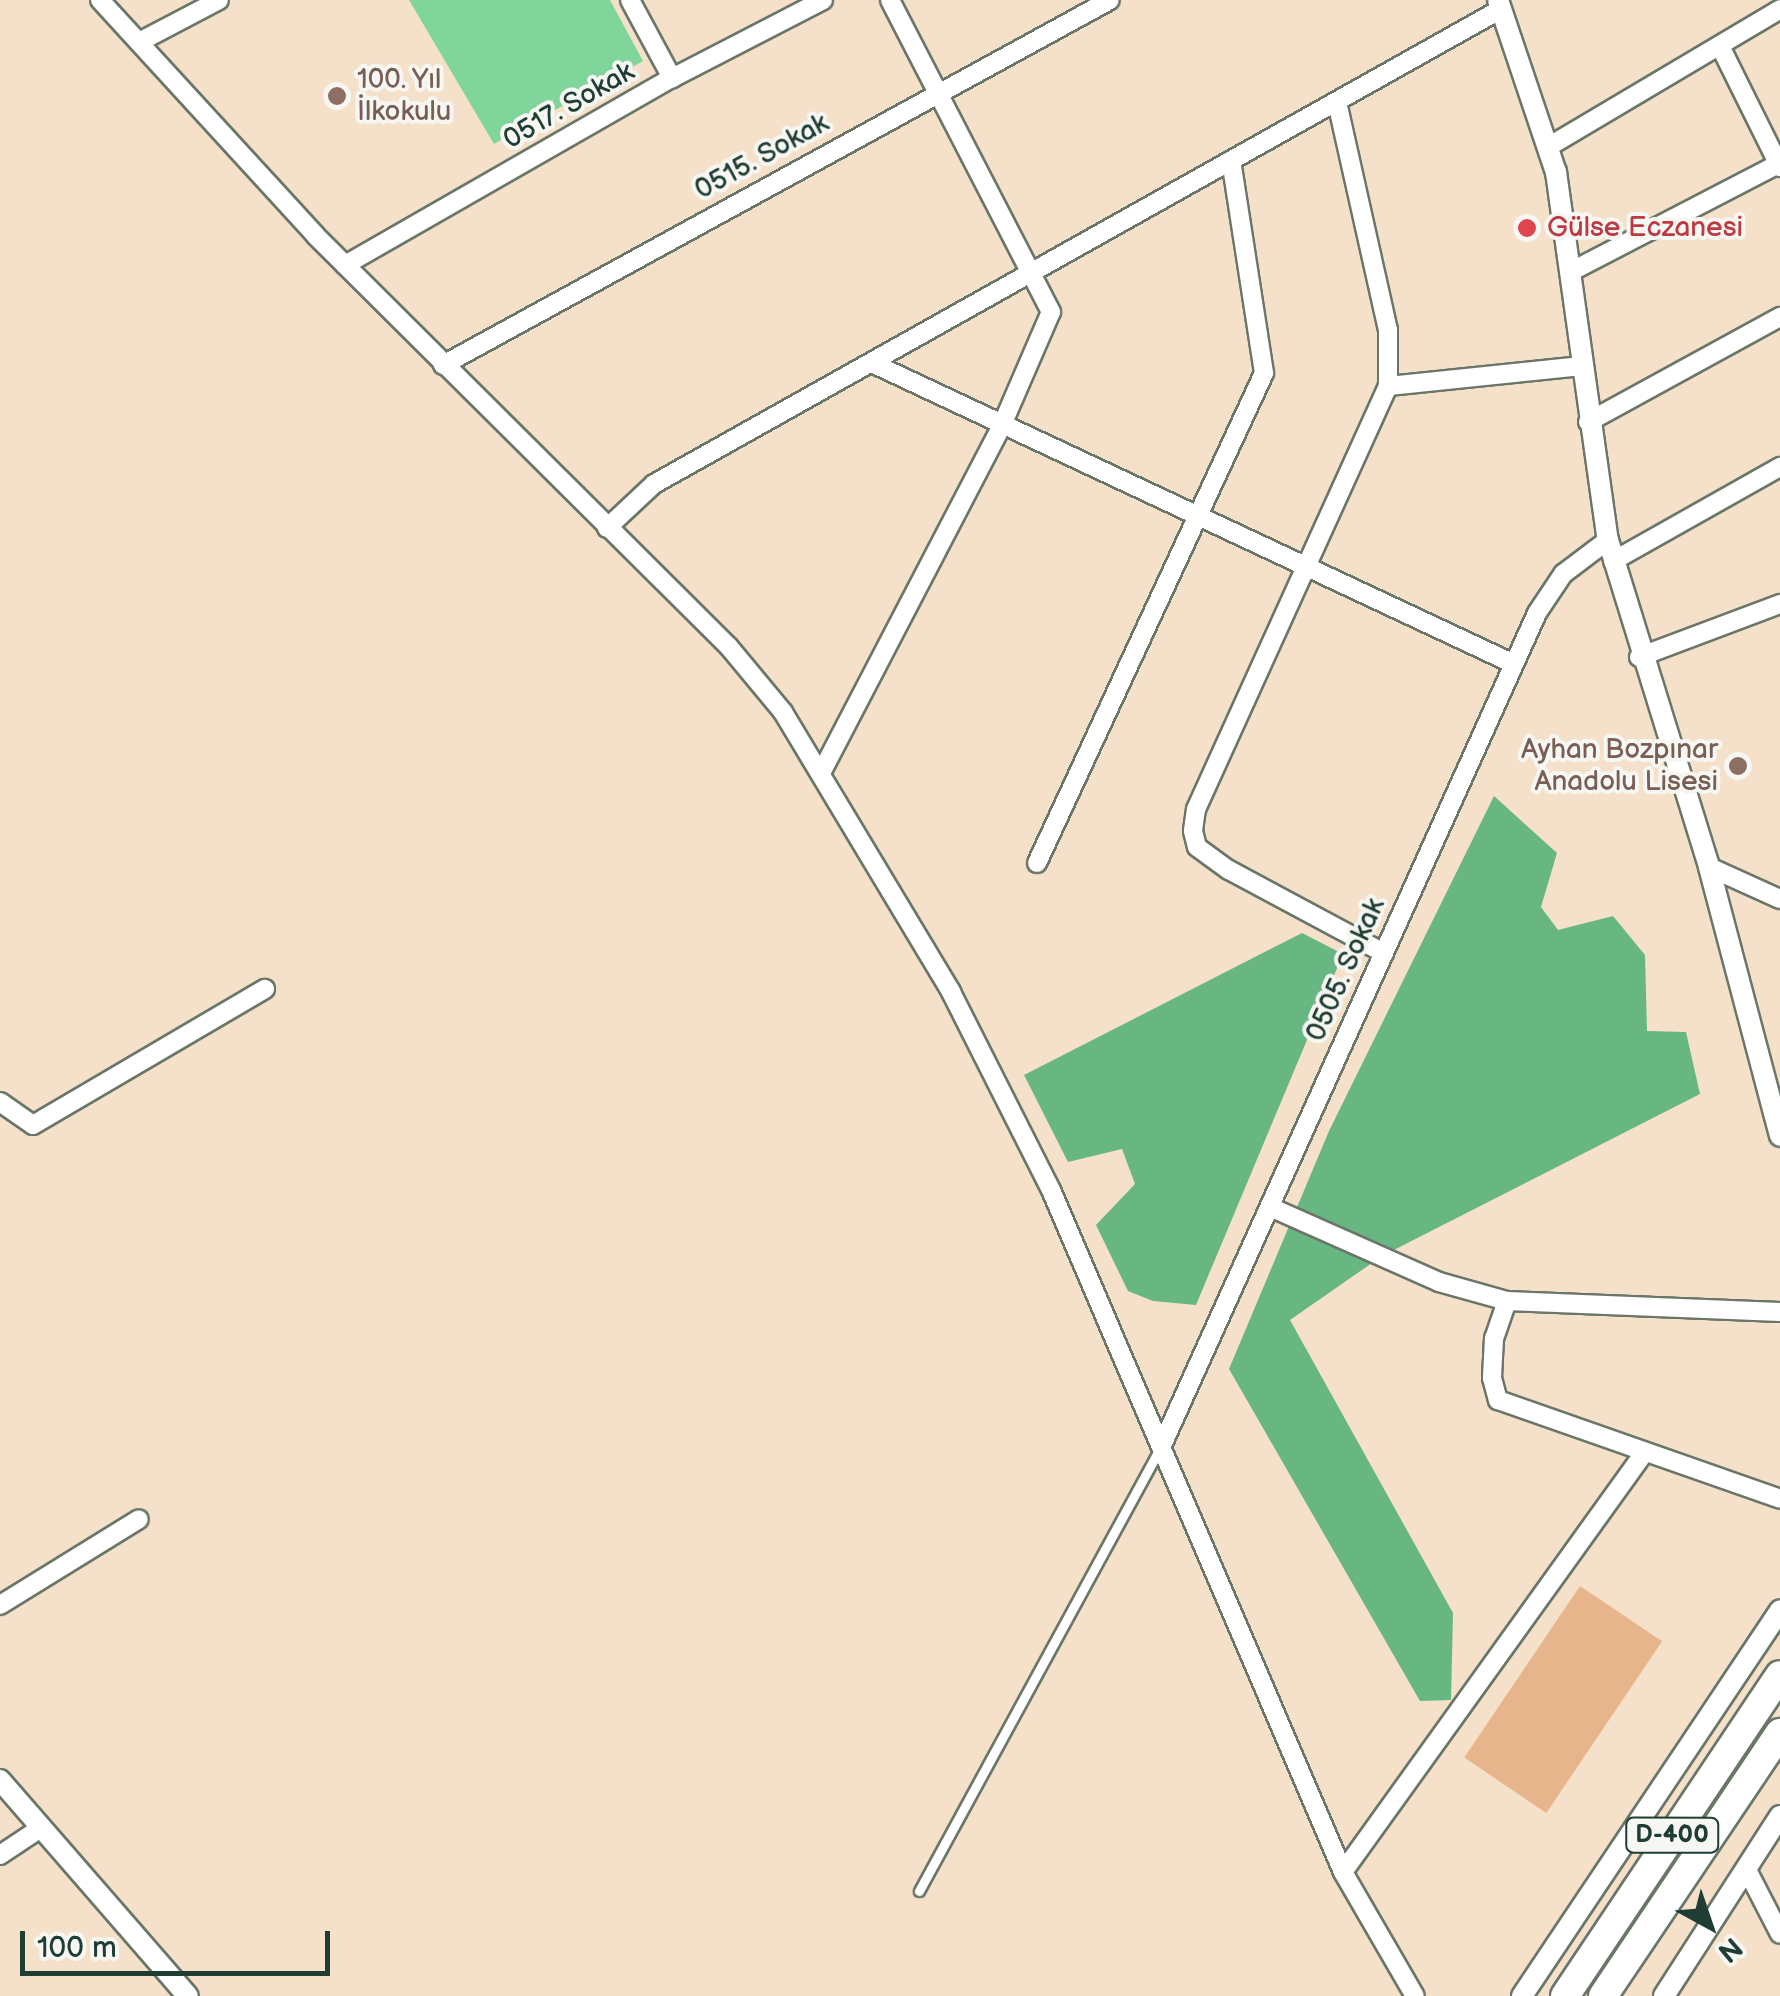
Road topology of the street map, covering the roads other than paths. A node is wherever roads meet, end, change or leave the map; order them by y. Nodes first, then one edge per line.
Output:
1 (100, 0) edge
2 (220, 0) edge
3 (630, 0) edge
4 (824, 0) edge
5 (890, 0) edge
6 (1110, 0) edge
7 (1500, 5) edge
8 (1780, 9) edge
9 (141, 42) junction
10 (1722, 48) junction
11 (672, 78) junction
12 (939, 91) junction
13 (1337, 102) junction
14 (1548, 147) junction
15 (1231, 162) junction
16 (1780, 164) edge
17 (345, 265) junction
18 (1036, 272) junction
19 (1572, 272) junction
20 (1780, 317) edge
21 (872, 363) junction
22 (443, 364) junction
23 (1580, 366) junction
24 (1388, 386) junction
25 (1588, 422) junction
26 (1002, 425) junction
27 (1780, 467) edge
28 (1194, 516) junction
29 (607, 528) junction
30 (1608, 540) junction
31 (1613, 561) junction
32 (1303, 568) junction
33 (1780, 604) edge
34 (1639, 657) junction
35 (1514, 664) junction
36 (821, 772) junction
37 (1036, 863) dead end
38 (1709, 867) junction
39 (1780, 899) edge
40 (1384, 953) junction
41 (265, 989) dead end
42 (0, 1102) edge
43 (1780, 1136) edge
44 (1270, 1207) junction
45 (1507, 1301) junction
46 (1779, 1313) edge
47 (1163, 1443) junction
48 (1644, 1453) junction
49 (1780, 1500) edge
50 (139, 1518) dead end
51 (0, 1605) edge
52 (1780, 1610) edge
53 (1780, 1675) edge
54 (1780, 1734) edge
55 (2, 1777) edge
56 (1780, 1816) edge
57 (40, 1828) junction
58 (0, 1855) edge
59 (1746, 1868) junction
60 (1343, 1872) junction
61 (919, 1891) dead end
62 (1780, 1934) edge
63 (1667, 1994) edge
64 (188, 1996) edge
65 (1415, 1996) edge
66 (1522, 1996) edge
67 (1565, 1996) edge
68 (1603, 1996) edge

1 - 9 street
2 - 9 street
3 - 11 street
4 - 11 street, 0517. Sokak
5 - 12 street
6 - 12 street, 0515. Sokak
7 - 13 street
7 - 14 street
8 - 10 street
9 - 17 street
10 - 14 street
10 - 16 street
11 - 17 street, 0517. Sokak
12 - 18 street
12 - 22 street, 0515. Sokak
13 - 15 street
13 - 24 street
14 - 19 street
15 - 18 street
15 - 28 street
16 - 19 street
17 - 22 street
18 - 21 street
18 - 26 street
19 - 23 street
20 - 25 street
21 - 26 street
21 - 29 street
22 - 29 street
23 - 24 street
23 - 25 street
24 - 32 street
25 - 30 street
26 - 28 street
26 - 36 street
27 - 31 street
28 - 32 street
28 - 37 street
29 - 36 street
30 - 31 street
30 - 35 street, 0505. Sokak
31 - 34 street
32 - 35 street
32 - 40 street
33 - 34 street
34 - 38 street
35 - 40 street, 0505. Sokak
36 - 47 street
38 - 39 street
38 - 43 street
40 - 44 street, 0505. Sokak
41 - 42 street
44 - 45 street
44 - 47 street, 0505. Sokak
45 - 46 street
45 - 48 street
47 - 60 street
47 - 61 lane
48 - 49 street
48 - 60 street
50 - 51 street
52 - 66 street
53 - 67 highway, D-400
54 - 68 highway, D-400
55 - 57 street
56 - 59 street
57 - 58 street
57 - 64 street
59 - 62 street
59 - 63 street
60 - 65 street

